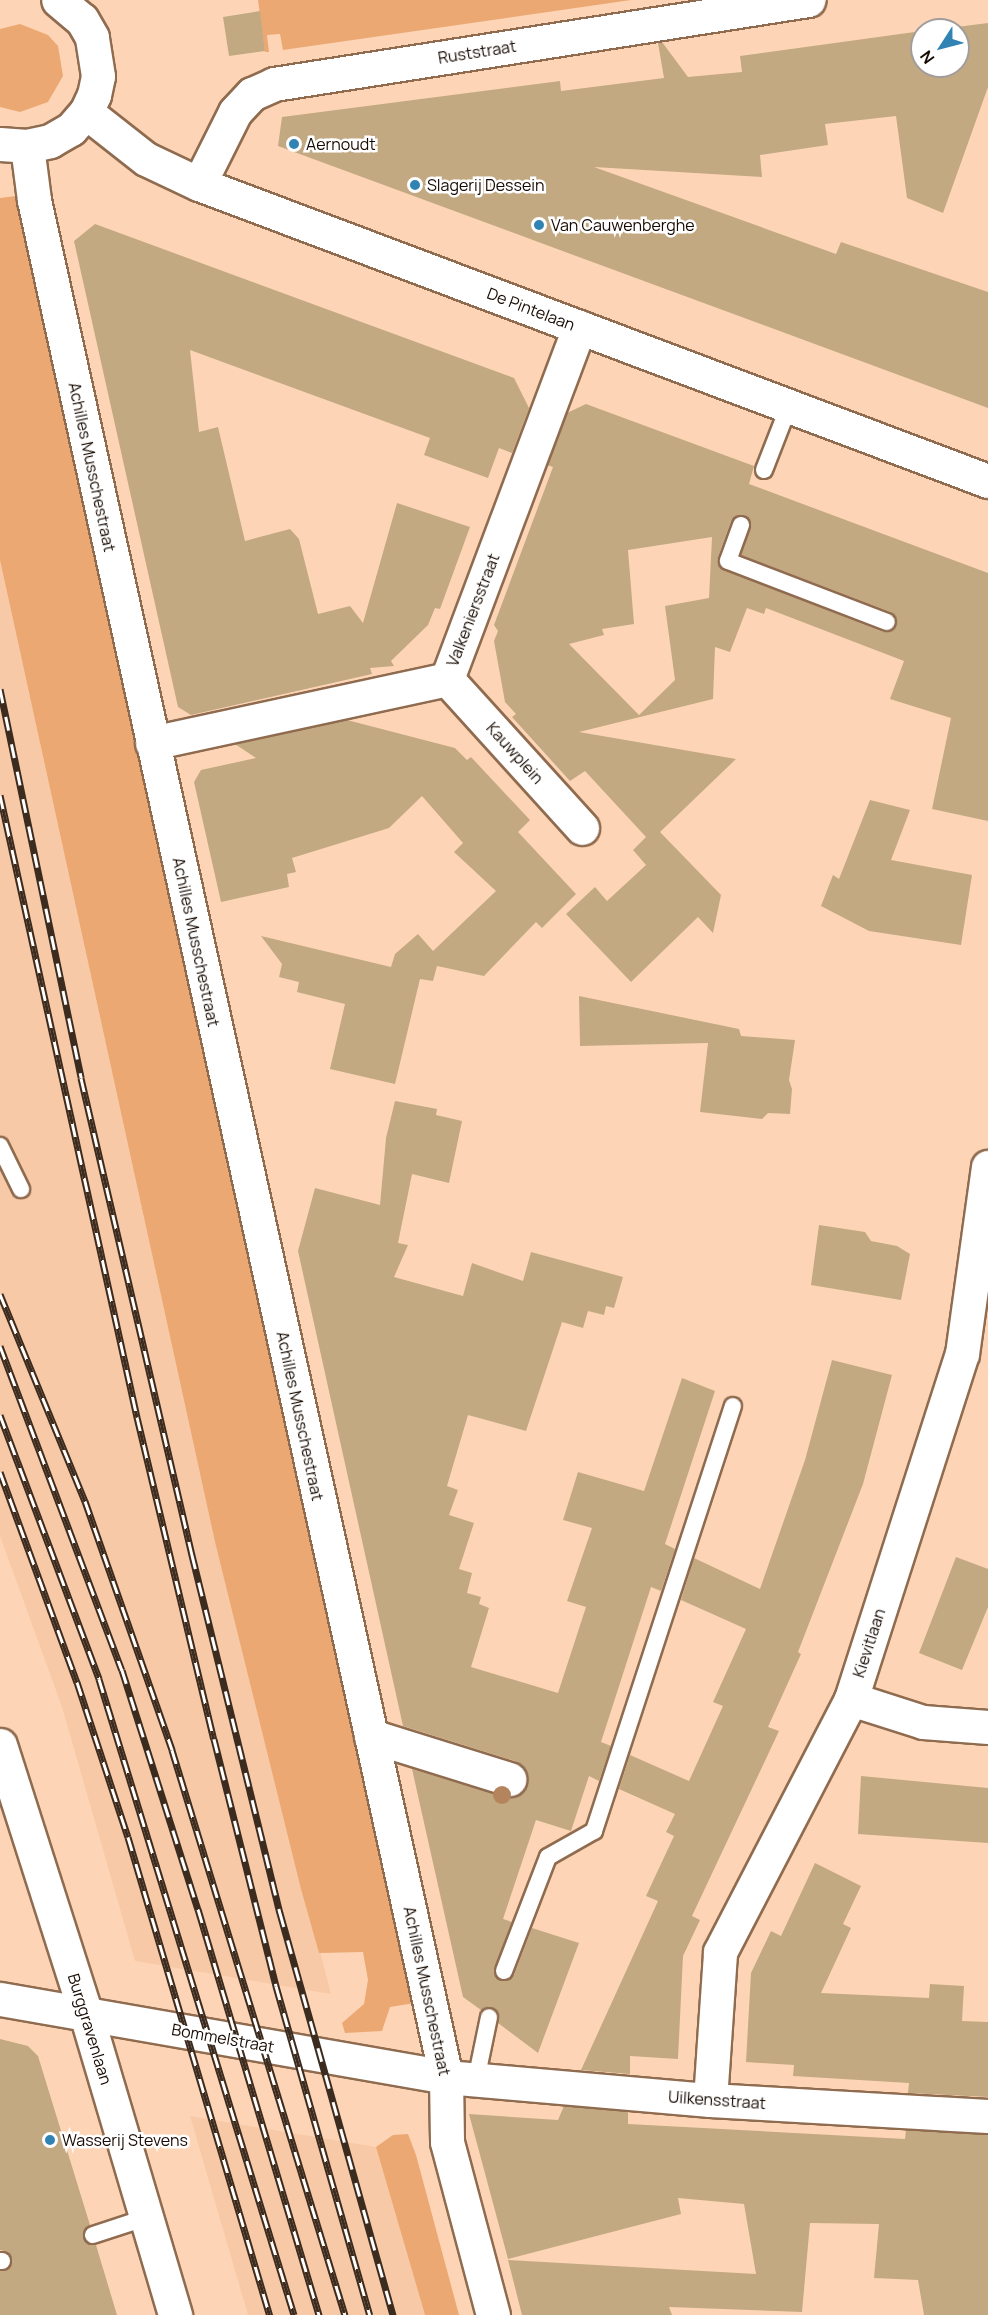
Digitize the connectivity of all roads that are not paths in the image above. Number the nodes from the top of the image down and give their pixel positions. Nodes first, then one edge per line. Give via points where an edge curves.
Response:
1 (58, 0) edge
2 (808, 0) edge
3 (86, 112) junction
4 (14, 145) edge
5 (199, 184) junction
6 (579, 327) junction
7 (789, 406) junction
8 (764, 470) dead end
9 (988, 481) edge
10 (741, 525) dead end
11 (887, 622) dead end
12 (447, 679) junction
13 (152, 743) junction
14 (582, 828) dead end
15 (0, 1146) edge
16 (988, 1167) edge
17 (21, 1190) dead end
18 (975, 1357) edge
19 (733, 1406) dead end
20 (851, 1699) junction
21 (988, 1727) edge
22 (371, 1736) junction
23 (0, 1745) edge
24 (509, 1779) dead end
25 (504, 1971) dead end
26 (0, 1999) edge
27 (86, 2014) junction
28 (489, 2017) dead end
29 (461, 2079) junction
30 (710, 2100) junction
31 (988, 2116) edge
32 (145, 2218) junction
33 (93, 2235) dead end
34 (175, 2315) edge
35 (493, 2315) edge

1 - 3 street via 82,20 98,56 98,76
2 - 5 street, Ruststraat via 274,84 252,94 235,112
3 - 4 street via 70,129 50,141
3 - 5 street, De Pintelaan via 146,159
4 - 13 street, Achilles Musschestraat via 36,212
5 - 6 street, De Pintelaan
6 - 7 street, De Pintelaan
6 - 12 street, Valkeniersstraat
7 - 8 lane
7 - 9 street, De Pintelaan
10 - 11 lane via 728,561
12 - 13 street, Valkeniersstraat
12 - 14 street, Kauwplein
13 - 22 street, Achilles Musschestraat
15 - 17 lane
16 - 18 street, Kievitlaan
18 - 20 street, Kievitlaan
19 - 25 lane via 594,1831 548,1857
20 - 21 street via 923,1722
20 - 30 street, Kievitlaan via 720,1952
22 - 24 street
22 - 29 street, Achilles Musschestraat
23 - 27 street, Burggravenlaan
26 - 27 street, Bommelstraat
27 - 29 street, Bommelstraat
27 - 32 street, Burggravenlaan
28 - 29 lane
29 - 30 street, Uilkensstraat
29 - 35 street, Achilles Musschestraat via 447,2142
30 - 31 street, Uilkensstraat
32 - 33 lane
32 - 34 street, Burggravenlaan

